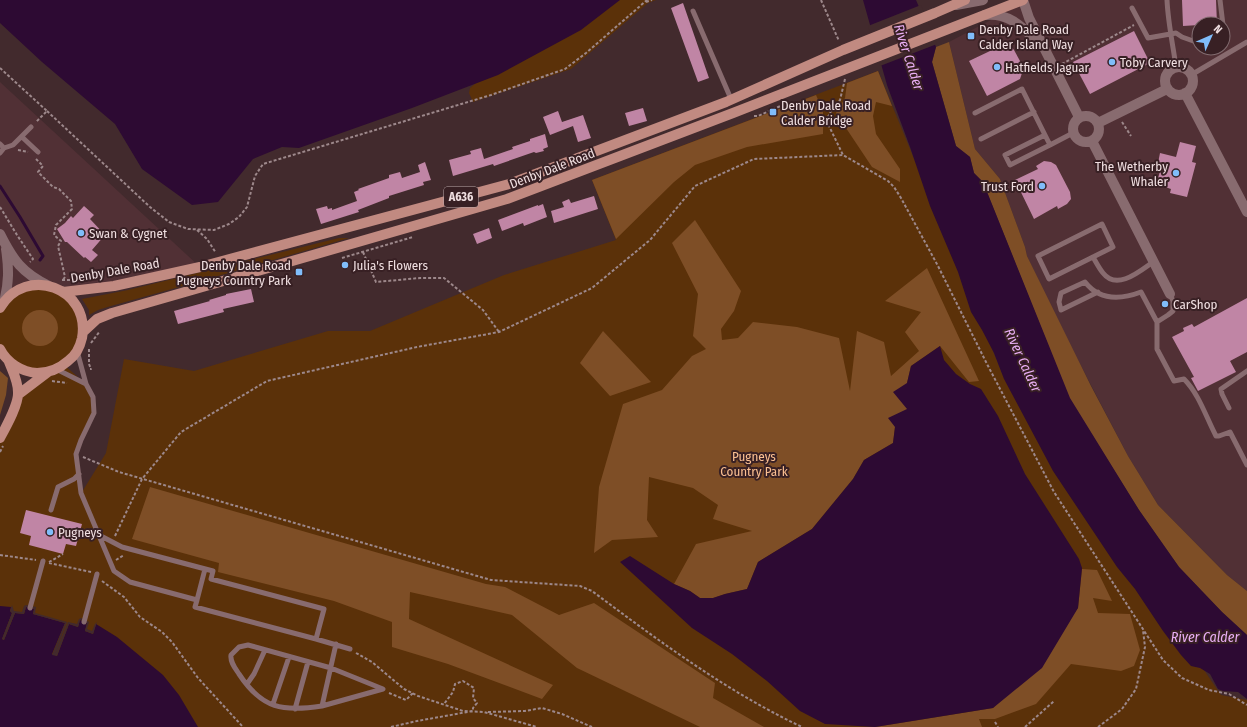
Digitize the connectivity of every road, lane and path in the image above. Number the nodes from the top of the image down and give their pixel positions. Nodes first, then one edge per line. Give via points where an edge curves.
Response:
1 (647, 0) edge
2 (652, 0) edge
3 (821, 0) edge
4 (983, 0) edge
5 (1023, 0) edge
6 (1167, 0) edge
7 (1220, 0) edge
8 (960, 2) edge
9 (643, 4) junction
10 (1132, 8) dead end
11 (693, 11) dead end
12 (984, 15) junction
13 (1222, 16) edge
14 (1139, 22) junction
15 (1171, 33) junction
16 (1191, 41) edge
17 (1247, 42) edge
18 (1044, 47) junction
19 (843, 50) junction
20 (1176, 67) junction
21 (0, 68) edge
22 (1054, 68) junction
23 (843, 70) junction
24 (1191, 75) junction
25 (1167, 89) junction
26 (1185, 93) junction
27 (731, 99) junction
28 (47, 111) junction
29 (1034, 112) junction
30 (975, 113) dead end
31 (1117, 114) junction
32 (1079, 117) junction
33 (1098, 123) junction
34 (31, 127) joint
35 (1073, 133) junction
36 (1046, 135) junction
37 (1131, 136) dead end
38 (22, 137) junction
39 (981, 139) dead end
40 (1092, 141) junction
41 (13, 145) junction
42 (1050, 145) junction
43 (2, 146) edge
44 (0, 152) edge
45 (38, 152) dead end
46 (843, 155) junction
47 (1244, 199) edge
48 (0, 207) edge
49 (1247, 212) edge
50 (196, 229) junction
51 (0, 234) edge
52 (361, 241) junction
53 (6, 245) junction
54 (1093, 257) junction
55 (30, 262) dead end
56 (219, 262) junction
57 (1154, 262) junction
58 (63, 280) dead end
59 (49, 286) junction
60 (62, 292) junction
61 (1098, 292) junction
62 (1170, 294) joint
63 (1191, 302) dead end
64 (2, 305) edge
65 (1173, 306) junction
66 (1157, 322) junction
67 (83, 332) junction
68 (499, 332) junction
69 (77, 350) junction
70 (3, 354) edge
71 (52, 371) junction
72 (1247, 371) edge
73 (86, 384) junction
74 (19, 394) junction
75 (1229, 408) dead end
76 (0, 438) edge
77 (76, 454) junction
78 (1247, 465) edge
79 (79, 474) junction
80 (142, 478) junction
81 (51, 510) dead end
82 (99, 535) junction
83 (112, 542) junction
84 (63, 554) dead end
85 (0, 555) edge
86 (45, 562) junction
87 (205, 570) junction
88 (97, 574) junction
89 (197, 600) junction
90 (30, 608) dead end
91 (84, 622) dead end
92 (1143, 629) junction
93 (316, 639) junction
94 (336, 644) junction
95 (350, 649) joint
96 (265, 650) junction
97 (288, 657) junction
98 (308, 662) junction
99 (330, 668) junction
100 (247, 684) junction
101 (383, 689) junction
102 (413, 693) junction
103 (1054, 701) dead end
104 (273, 704) junction
105 (444, 704) junction
106 (322, 706) junction
107 (1247, 706) edge
108 (295, 708) junction
109 (473, 711) junction
110 (484, 712) junction
111 (995, 722) dead end
112 (243, 727) edge
113 (391, 727) edge
114 (537, 727) edge
115 (592, 727) edge
116 (802, 727) edge
117 (998, 727) edge
118 (1025, 727) edge
119 (1098, 727) edge

1 - 9 path
2 - 9 path
3 - 19 path
4 - 8 street
5 - 12 main road, Denby Dale Road / A636
5 - 18 street
6 - 15 lane
7 - 13 lane
8 - 19 main road, Denby Dale Road / A636
9 - 50 path via 565,69 491,95 263,164 255,176 247,207 239,217 214,230
10 - 14 lane
11 - 27 lane
12 - 18 street via 1011,19
12 - 23 main road, Denby Dale Road / A636
14 - 15 lane via 1148,38
14 - 22 path
15 - 16 lane
15 - 20 lane
17 - 24 lane
18 - 22 street
19 - 27 main road, Denby Dale Road / A636
20 - 24 street via 1184,68
20 - 25 street via 1166,76
21 - 28 path
22 - 32 street
23 - 46 path via 845,78 840,100 828,117 829,126
23 - 52 main road, Denby Dale Road / A636 via 507,199
24 - 26 street via 1192,86
25 - 26 street via 1177,95
25 - 31 street
26 - 47 street
27 - 56 main road, Denby Dale Road / A636 via 509,184
28 - 34 path
28 - 50 path via 155,211 169,222 188,229
29 - 30 lane via 1022,89
29 - 36 lane
29 - 39 lane
31 - 33 street
31 - 37 path
32 - 33 street via 1092,117
32 - 35 street via 1074,124
33 - 40 street via 1098,136
34 - 38 lane
35 - 40 street via 1078,140
35 - 42 lane
36 - 42 lane
36 - 42 lane via 1005,155 1010,165
38 - 41 lane
38 - 45 lane
40 - 57 street
41 - 43 lane
41 - 58 path via 33,156 43,166 38,172 71,201 72,209 56,225 54,234 61,241 58,246 65,278
43 - 44 lane
46 - 68 path via 754,159 695,186 650,240 592,288
46 - 92 path via 888,181 897,193 938,266 1054,492
47 - 49 street
48 - 55 path via 33,259
50 - 56 path via 207,239
51 - 53 street
52 - 67 main road, Denby Dale Road / A636 via 112,313 97,319
52 - 68 path via 376,282 444,278 482,310
53 - 59 street via 26,273
53 - 64 street via 8,285
54 - 54 lane via 1113,247 1102,224 1038,256 1049,278
54 - 57 lane via 1104,275 1113,281 1122,281
56 - 60 main road, Denby Dale Road / A636 via 114,286
57 - 62 street
59 - 60 main road
59 - 64 main road via 27,286 11,294
60 - 67 main road via 79,310
61 - 61 lane via 1085,282 1061,293 1058,302 1061,310
61 - 66 lane via 1118,298 1141,292
62 - 65 lane
63 - 65 lane via 1177,308
65 - 66 lane via 1173,311
66 - 78 lane via 1158,349 1174,381 1184,379 1189,384 1216,436 1230,432
67 - 69 main road
68 - 80 path via 417,347 267,381 181,432
69 - 71 main road via 71,359
69 - 73 lane
70 - 71 main road via 23,370 40,373
70 - 74 main road via 14,373
71 - 73 lane
71 - 74 main road
72 - 75 lane via 1221,389
73 - 77 lane via 93,398 94,413
74 - 76 main road via 14,411
77 - 79 lane
77 - 80 path via 119,472
79 - 81 lane via 74,480 58,487
79 - 82 lane via 81,493
80 - 83 path
80 - 116 path via 491,580 580,586 592,591 660,642 741,695
82 - 83 lane
82 - 89 lane via 114,571 130,582
83 - 87 lane
84 - 86 path
85 - 86 path
86 - 88 path
86 - 90 lane
87 - 89 lane
87 - 93 lane via 213,572 211,579 324,609
88 - 91 lane
88 - 112 path via 124,597 140,617 172,642 193,672
89 - 93 lane via 195,607
92 - 107 path via 1163,660 1182,678 1210,690 1229,694
92 - 119 path via 1145,648 1136,689 1122,709
93 - 94 lane
94 - 95 lane
94 - 99 lane
95 - 102 path
96 - 97 lane
96 - 100 lane
96 - 100 lane via 248,645 240,647 231,655 230,660
97 - 98 lane
97 - 104 lane
98 - 99 lane
98 - 108 lane
99 - 101 lane
99 - 106 lane
100 - 104 lane via 262,699
101 - 102 path via 406,700
101 - 106 lane
102 - 105 path
103 - 118 path
104 - 108 lane
105 - 109 path via 463,711
105 - 109 path via 454,685 463,681 474,688 473,698 477,703
106 - 108 lane
109 - 110 path
109 - 113 path
110 - 114 path
110 - 115 path via 542,708
111 - 117 path

